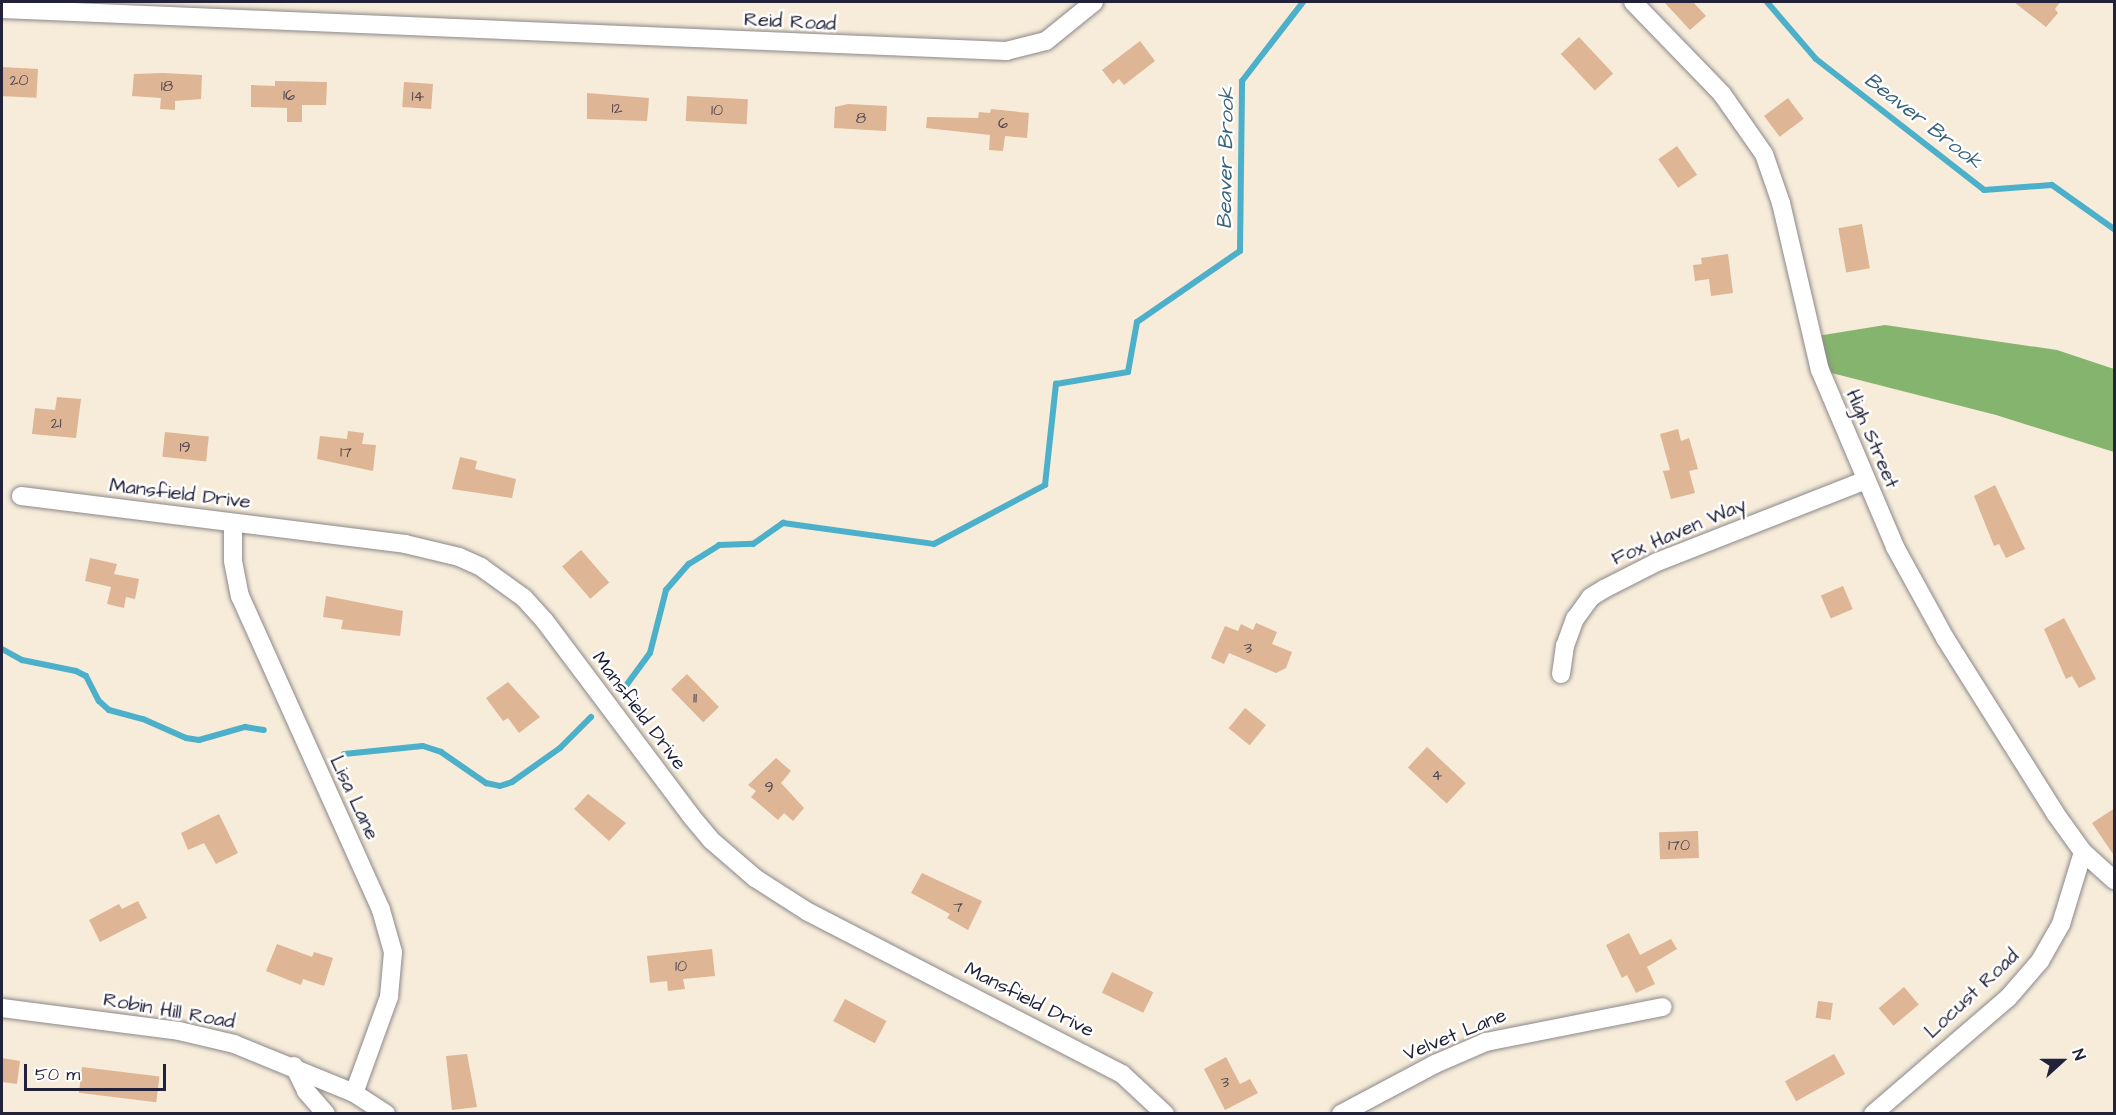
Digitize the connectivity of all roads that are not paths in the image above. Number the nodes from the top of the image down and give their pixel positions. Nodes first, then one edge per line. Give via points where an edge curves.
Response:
1 (1094, 2) edge
2 (1633, 2) edge
3 (2, 9) edge
4 (1864, 481) junction
5 (21, 496) dead end
6 (234, 524) junction
7 (1561, 674) dead end
8 (2083, 852) junction
9 (2115, 880) edge
10 (1663, 1007) dead end
11 (2, 1008) edge
12 (294, 1066) junction
13 (354, 1093) junction
14 (326, 1113) edge
15 (386, 1113) edge
16 (1165, 1113) edge
17 (1341, 1113) edge
18 (1873, 1113) edge

1 - 3 street, Reid Road via 1046,41 1006,51
2 - 4 street, High Street via 1722,94 1764,154 1781,203 1820,370
4 - 7 street, Fox Haven Way via 1658,562 1591,597 1575,619 1565,646
4 - 8 street, High Street via 1946,638
5 - 6 street, Mansfield Drive
6 - 13 street, Lisa Lane via 233,561 240,596 381,910 393,952 389,997
6 - 16 street, Mansfield Drive via 434,550 459,557 503,581 544,620 704,832 755,878 808,912 1113,1069 1140,1086
8 - 9 street, High Street
8 - 18 street, Locust Road via 2061,924 2040,961 2008,998
10 - 17 street, Velvet Lane via 1486,1042
11 - 12 street, Robin Hill Road via 179,1031 234,1044
12 - 13 street, Robin Hill Road
12 - 14 street via 306,1091
13 - 15 street, Robin Hill Road

